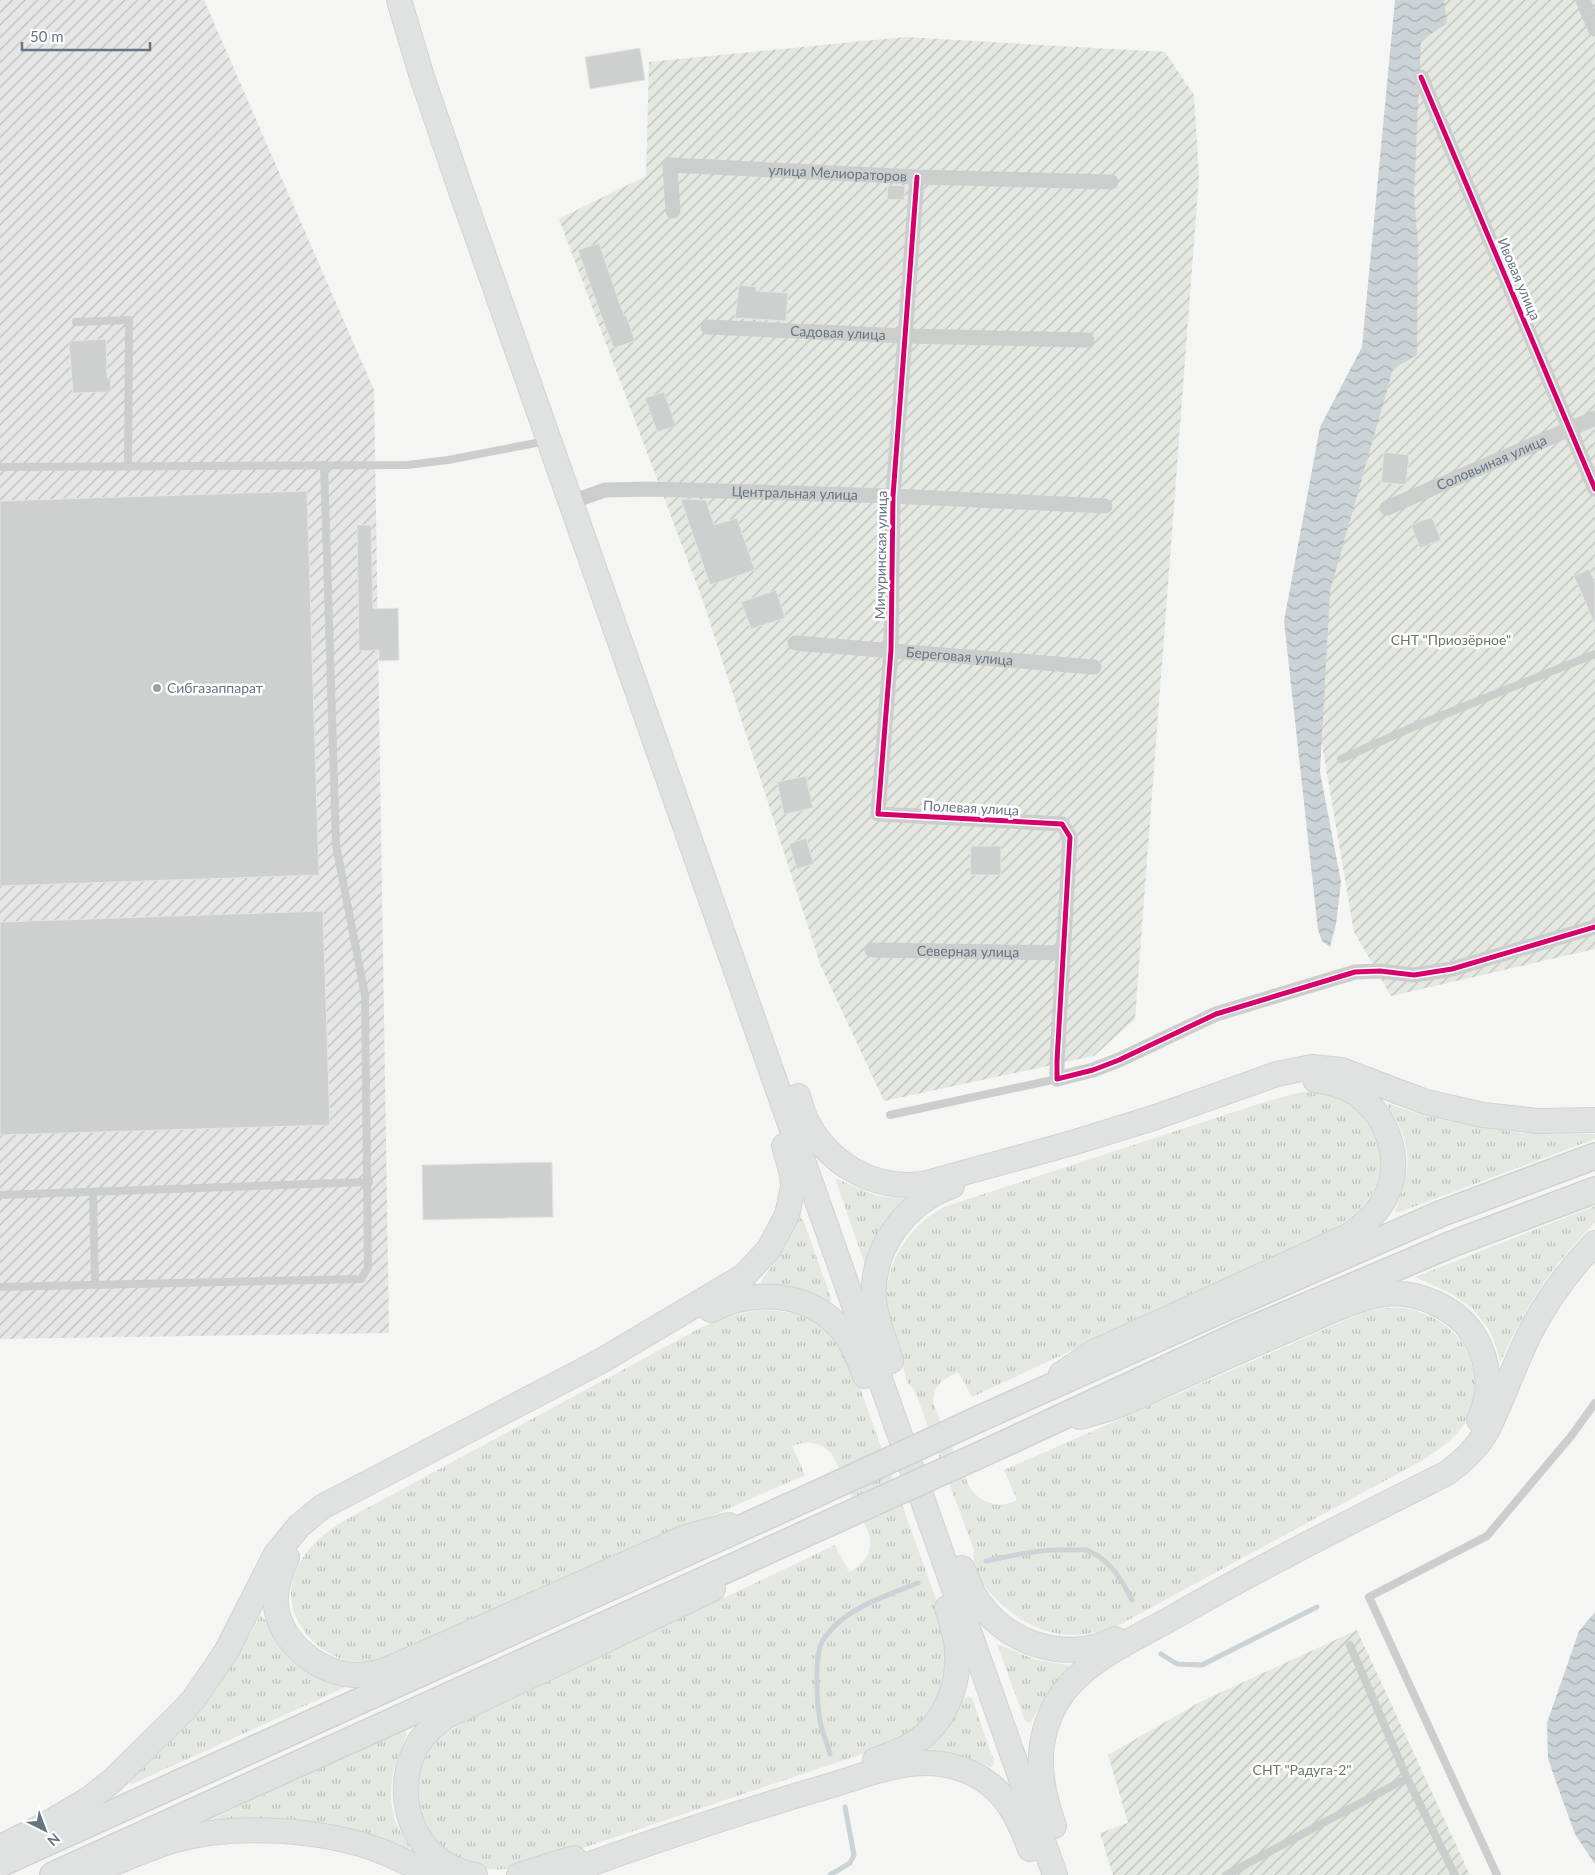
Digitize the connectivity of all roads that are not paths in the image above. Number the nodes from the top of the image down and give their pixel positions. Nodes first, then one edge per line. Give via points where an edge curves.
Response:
1 (399, 0) edge
2 (1583, 0) edge
3 (1595, 29) edge
4 (1421, 77) dead end
5 (917, 177) junction
6 (1111, 182) dead end
7 (673, 211) dead end
8 (76, 322) dead end
9 (708, 327) dead end
10 (906, 336) junction
11 (1087, 340) dead end
12 (1595, 418) edge
13 (1569, 428) junction
14 (550, 440) junction
15 (324, 465) junction
16 (128, 466) junction
17 (0, 467) edge
18 (1595, 489) edge
19 (893, 496) junction
20 (571, 502) junction
21 (1105, 506) dead end
22 (1387, 508) dead end
23 (795, 643) dead end
24 (891, 650) junction
25 (1595, 654) edge
26 (625, 655) junction
27 (1094, 667) dead end
28 (1341, 759) dead end
29 (878, 814) joint
30 (1595, 927) edge
31 (872, 950) dead end
32 (1064, 953) junction
33 (1057, 1079) junction
34 (890, 1115) dead end
35 (1153, 1118) junction
36 (1595, 1120) edge
37 (1072, 1143) junction
38 (1595, 1156) edge
39 (369, 1182) junction
40 (1595, 1190) edge
41 (94, 1192) junction
42 (0, 1195) edge
43 (1595, 1243) edge
44 (95, 1284) junction
45 (0, 1286) edge
46 (600, 1361) junction
47 (1023, 1399) junction
48 (1595, 1403) edge
49 (477, 1427) junction
50 (1035, 1430) junction
51 (900, 1432) junction
52 (772, 1514) junction
53 (929, 1514) junction
54 (1315, 1539) junction
55 (785, 1543) junction
56 (1224, 1588) junction
57 (1350, 1645) dead end
58 (1407, 1778) junction
59 (784, 1799) junction
60 (666, 1836) junction
61 (0, 1846) edge
62 (0, 1864) edge
63 (53, 1875) edge
64 (87, 1875) edge
65 (433, 1875) edge
66 (475, 1875) edge
67 (519, 1875) edge
68 (559, 1875) edge
69 (1039, 1875) edge
70 (1056, 1875) edge
71 (1071, 1875) edge
72 (1226, 1875) edge
73 (1455, 1875) edge
74 (1497, 1875) edge

1 - 14 main road via 440,129
2 - 3 street
4 - 13 street, Ивовая улица
5 - 6 street, улица Мелиораторов
5 - 7 street, улица Мелиораторов via 670,166
5 - 10 street, Мичуринская улица
8 - 16 lane via 129,320
9 - 10 street, Садовая улица
10 - 11 street, Садовая улица
10 - 19 street, Мичуринская улица
12 - 13 street, Соловьиная улица
13 - 18 street, Ивовая улица
13 - 22 street, Соловьиная улица
14 - 15 lane via 448,460
14 - 20 main road
15 - 16 lane
15 - 39 lane via 336,845 365,995
16 - 17 lane
19 - 20 street, Центральная улица via 650,488 605,490
19 - 21 street, Центральная улица
19 - 24 street, Мичуринская улица
20 - 26 main road
23 - 24 street, Береговая улица
24 - 27 street, Береговая улица
24 - 29 street, Мичуринская улица
25 - 28 lane
26 - 37 main road via 672,741 806,1120 830,1154 862,1176 889,1184 912,1186
26 - 46 main road via 647,758 788,1158 793,1188 787,1215 778,1234 744,1276
26 - 51 main road
29 - 32 street, Полевая улица via 1062,824 1070,837
30 - 33 street via 1452,969 1414,975 1354,972 1216,1014 1119,1060
31 - 32 street, Северная улица
32 - 33 street
33 - 34 lane
35 - 36 main road via 1277,1074 1325,1067 1348,1072 1446,1108 1516,1120
35 - 37 main road
35 - 47 main road via 1290,1082 1327,1082 1354,1093 1378,1115 1393,1155 1390,1184 1375,1213 1348,1236 1094,1352
37 - 51 main road via 945,1189 914,1208 887,1241 876,1268 874,1297 896,1374
38 - 47 highway via 1440,1214
39 - 41 lane
39 - 44 lane via 368,1267 361,1279
40 - 50 highway via 1452,1244 1240,1334
41 - 42 lane
41 - 44 lane
43 - 54 main road via 1565,1276 1542,1311 1492,1423 1469,1456 1447,1473
44 - 45 lane
46 - 49 main road
46 - 51 main road via 648,1342 734,1300 760,1296 785,1298 815,1309 839,1328 855,1352 868,1385
47 - 52 highway, bridge
48 - 74 lane via 1487,1536 1369,1597
49 - 52 main road via 437,1455 332,1514 306,1534 289,1554 279,1579 276,1606 290,1638 309,1658 330,1670 344,1673 370,1674 386,1670 686,1537
49 - 61 main road via 322,1507 299,1526 271,1562 226,1652 181,1713 113,1780 89,1798 45,1825
50 - 54 main road via 1115,1407 1369,1297 1401,1293 1431,1302 1460,1320 1479,1344 1488,1379 1488,1394 1480,1420 1466,1441 1438,1464 1367,1504
50 - 55 highway, bridge
51 - 53 main road
52 - 62 highway
53 - 56 main road via 956,1552 973,1593 991,1616 1024,1640 1051,1649 1080,1650 1099,1646 1166,1612
53 - 59 main road via 932,1562 957,1647 956,1676 942,1715 927,1733 902,1749
53 - 70 main road
54 - 56 main road
55 - 63 highway
55 - 66 main road via 712,1589 447,1716 426,1734 407,1772 405,1789 409,1818 430,1852 449,1866
56 - 71 main road via 1100,1659 1077,1676 1058,1700 1043,1735 1041,1771 1050,1813
57 - 58 lane
58 - 72 lane
58 - 73 lane
59 - 60 main road
59 - 69 main road via 909,1764 932,1763 958,1768 986,1782 1007,1800 1022,1825
60 - 67 main road via 616,1845
60 - 68 main road
64 - 65 main road via 176,1840 260,1830 321,1836 363,1845

